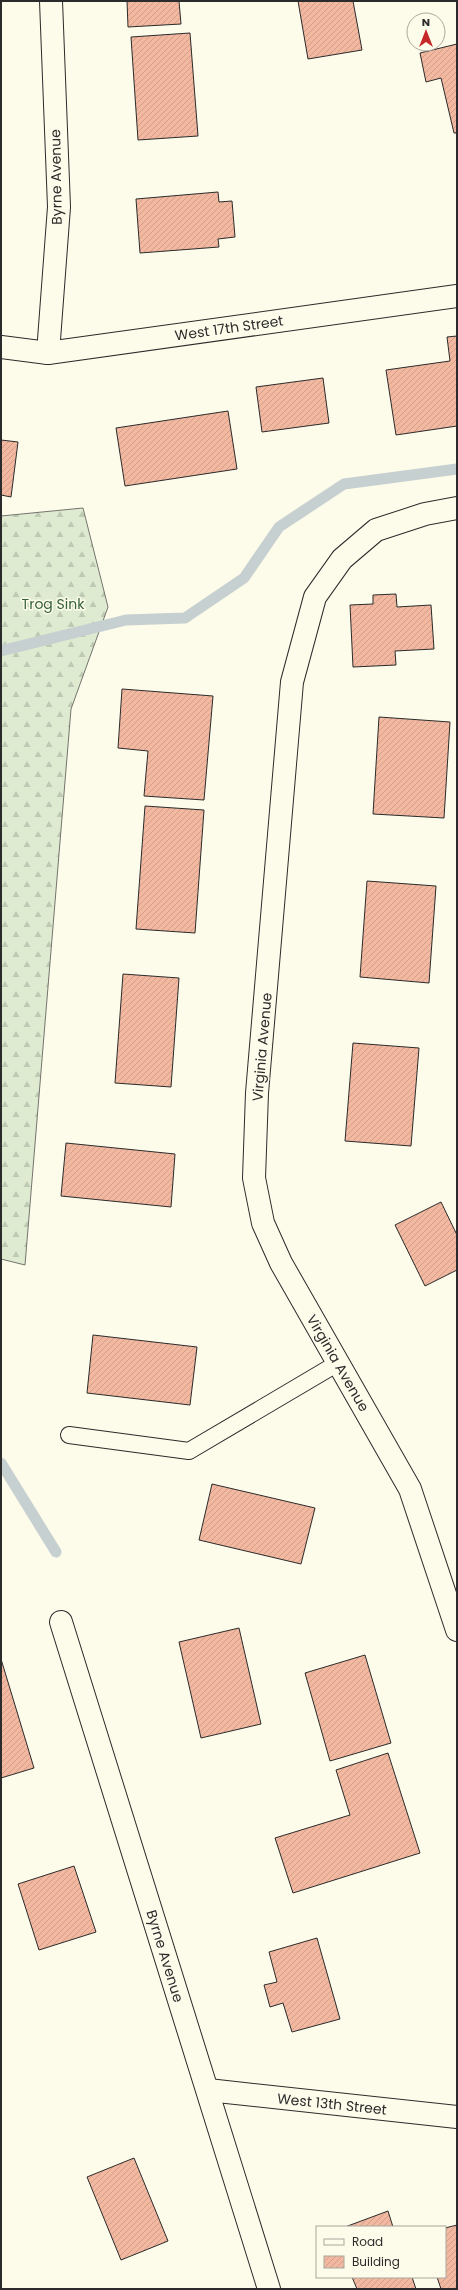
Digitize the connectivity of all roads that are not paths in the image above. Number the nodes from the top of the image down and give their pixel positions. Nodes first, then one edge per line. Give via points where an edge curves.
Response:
1 (51, 1) edge
2 (457, 296) edge
3 (1, 347) edge
4 (48, 353) junction
5 (457, 508) edge
6 (338, 1363) junction
7 (69, 1435) dead end
8 (61, 1622) dead end
9 (457, 1630) edge
10 (208, 2090) junction
11 (457, 2117) edge
12 (269, 2289) edge

1 - 4 street, Byrne Avenue via 59,207
2 - 4 street, West 17th Street
3 - 4 street, West 17th Street
5 - 6 street, Virginia Avenue via 425,514 376,530 342,559 315,597 292,682 257,1093 254,1178 263,1223 280,1263
6 - 7 lane via 189,1451
6 - 9 street, Virginia Avenue via 410,1488
8 - 10 street, Byrne Avenue
10 - 11 street, West 13th Street
10 - 12 street, Byrne Avenue

